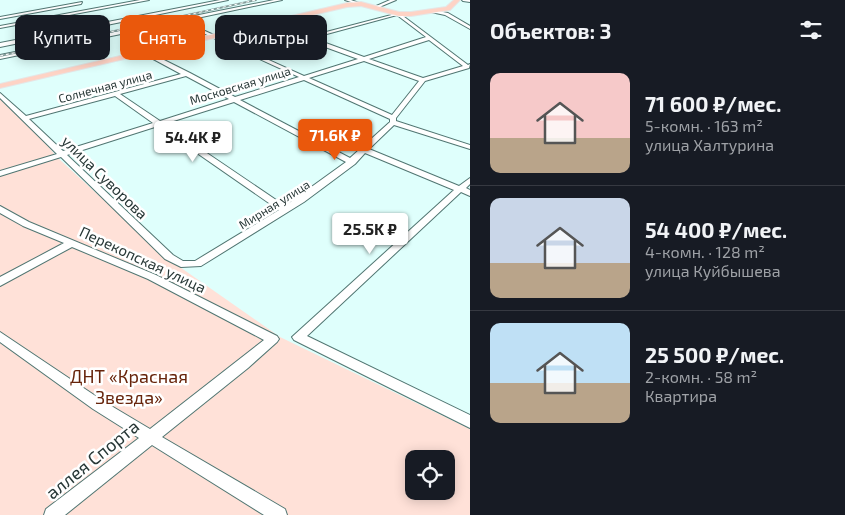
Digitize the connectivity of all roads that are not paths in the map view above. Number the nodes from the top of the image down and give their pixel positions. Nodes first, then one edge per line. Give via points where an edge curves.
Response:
1 (66, 0) edge
2 (147, 0) edge
3 (226, 0) edge
4 (280, 0) edge
5 (347, 0) edge
6 (394, 0) edge
7 (457, 0) edge
8 (464, 0) edge
9 (218, 1) edge
10 (470, 1) edge
11 (81, 3) dead end
12 (357, 3) junction
13 (66, 6) junction
14 (376, 7) junction
15 (446, 11) junction
16 (77, 12) junction
17 (397, 14) junction
18 (84, 15) edge
19 (306, 15) edge
20 (205, 17) edge
21 (0, 18) edge
22 (110, 23) edge
23 (0, 27) edge
24 (470, 28) edge
25 (205, 32) edge
26 (327, 33) edge
27 (120, 34) edge
28 (215, 36) joint
29 (205, 38) edge
30 (429, 38) junction
31 (15, 42) edge
32 (0, 45) edge
33 (327, 45) edge
34 (0, 58) edge
35 (120, 59) edge
36 (364, 59) junction
37 (160, 60) edge
38 (267, 60) edge
39 (469, 67) edge
40 (188, 74) junction
41 (304, 77) junction
42 (423, 80) junction
43 (0, 86) edge
44 (0, 95) edge
45 (116, 95) junction
46 (234, 98) junction
47 (27, 118) junction
48 (393, 120) junction
49 (157, 123) junction
50 (470, 147) edge
51 (366, 151) junction
52 (59, 154) junction
53 (352, 162) junction
54 (0, 174) edge
55 (470, 180) edge
56 (461, 190) junction
57 (470, 193) edge
58 (0, 209) edge
59 (284, 210) junction
60 (72, 243) junction
61 (197, 264) joint
62 (0, 282) edge
63 (0, 336) edge
64 (273, 338) joint
65 (470, 422) edge
66 (149, 437) junction
67 (52, 515) edge
68 (279, 515) edge

1 - 13 street
2 - 16 street
3 - 9 street
4 - 20 street
5 - 12 street
6 - 14 street
7 - 15 main road
8 - 10 street
9 - 22 street
11 - 13 street
12 - 14 main road
12 - 19 main road
13 - 16 street
13 - 21 street
14 - 17 main road
15 - 17 main road
15 - 24 street
16 - 18 street
16 - 23 street
17 - 26 street
17 - 30 street
25 - 28 street
27 - 34 street
28 - 29 main road
30 - 36 street, Московская улица
30 - 39 street
31 - 32 street
33 - 36 street
35 - 43 main road
36 - 41 street, Московская улица
36 - 42 street
37 - 40 street
38 - 41 street
39 - 42 street
40 - 45 street, Солнечная улица
40 - 46 street
41 - 46 street, Московская улица
41 - 48 street
42 - 48 street, Мирная улица
44 - 47 street, улица Суворова
45 - 47 street, Солнечная улица
45 - 49 street
46 - 49 street, Московская улица
46 - 53 street
47 - 52 street, улица Суворова
48 - 50 street
48 - 51 street, Мирная улица
49 - 52 street, Московская улица
49 - 59 street
51 - 53 street, Мирная улица
51 - 56 street
52 - 54 street, Московская улица
52 - 61 street, улица Суворова via 169,257 181,264
53 - 59 street, Мирная улица via 319,189
55 - 56 street
56 - 57 street
56 - 65 street via 298,337
58 - 60 street, Перекопская улица
59 - 61 street, Мирная улица
60 - 62 street
60 - 64 street, Перекопская улица via 152,277
63 - 66 street
64 - 66 street, аллея Спорта
66 - 67 street, аллея Спорта
66 - 68 street

